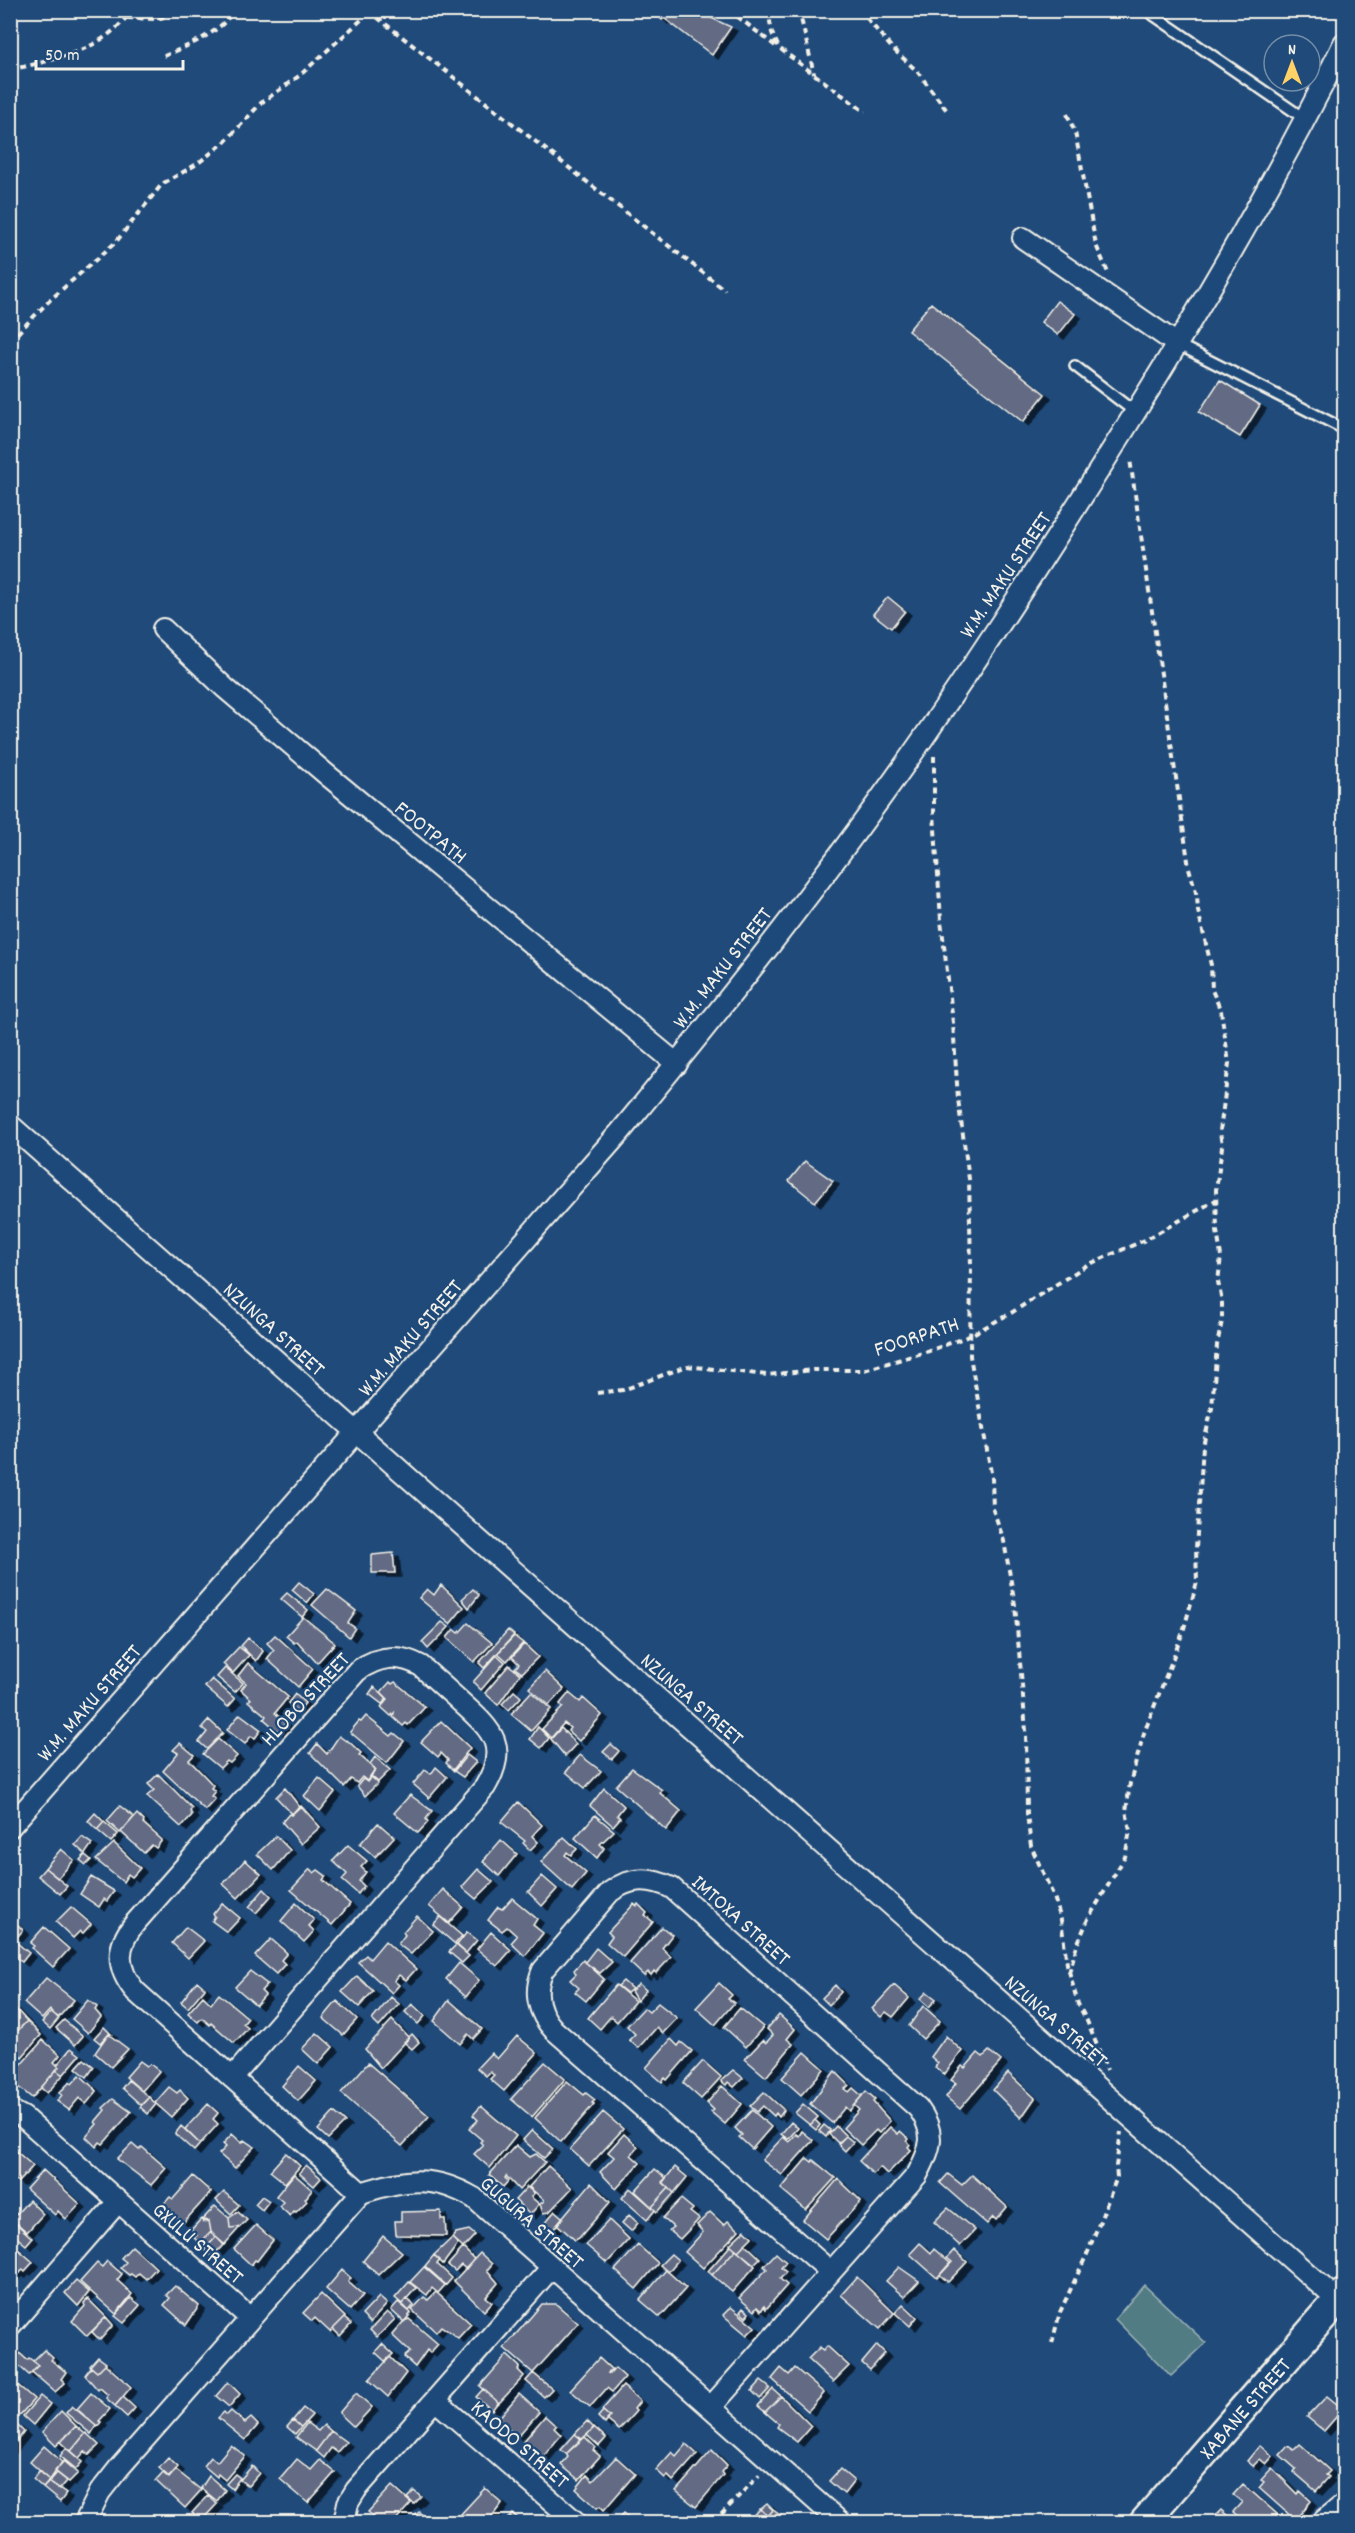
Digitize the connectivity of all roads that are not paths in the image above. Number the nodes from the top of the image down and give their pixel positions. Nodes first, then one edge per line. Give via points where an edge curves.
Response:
1 (1146, 10) edge
2 (1344, 43) edge
3 (1305, 119) junction
4 (1023, 238) dead end
5 (1177, 344) junction
6 (1075, 366) dead end
7 (1131, 421) junction
8 (1344, 429) edge
9 (163, 629) dead end
10 (676, 1064) junction
11 (10, 1125) edge
12 (356, 1432) junction
13 (10, 1827) edge
14 (232, 2079) junction
15 (10, 2110) edge
16 (361, 2193) junction
17 (117, 2203) junction
18 (551, 2268) junction
19 (831, 2272) junction
20 (1343, 2300) edge
21 (250, 2318) junction
22 (10, 2326) edge
23 (435, 2400) junction
24 (711, 2407) junction
25 (1344, 2504) edge
26 (85, 2523) edge
27 (344, 2523) edge
28 (576, 2523) edge
29 (840, 2523) edge
30 (1144, 2523) edge
31 (1322, 2523) edge

1 - 3 lane
2 - 3 street, W.M. MAKU STREET
3 - 5 street, W.M. MAKU STREET
4 - 5 street
5 - 7 street, W.M. MAKU STREET
5 - 8 lane
6 - 7 lane
7 - 10 street, W.M. MAKU STREET via 934,722 851,838
9 - 10 street, FOOTPATH via 317,767
10 - 12 street, W.M. MAKU STREET
11 - 12 street, NZUNGA STREET
12 - 13 street, W.M. MAKU STREET
12 - 20 street, NZUNGA STREET
14 - 14 street, HLOBO STREET via 126,1980 121,1969 121,1945 135,1923 357,1671 382,1658 408,1659 421,1666 490,1729 498,1751 492,1775
14 - 16 street, HLOBO STREET
15 - 17 street, GXULU STREET via 23,2117
16 - 18 street, GUGURA STREET via 413,2180 456,2188 494,2215
16 - 21 street
17 - 21 street, GXULU STREET
17 - 22 street, GXULU STREET
18 - 23 street, KAODO STREET
18 - 24 street, GUGURA STREET
19 - 19 street, IMTOXA STREET via 554,2030 543,2016 537,1996 537,1981 543,1970 620,1885 647,1880 672,1888 927,2120 931,2145 917,2175
19 - 24 street, IMTOXA STREET
20 - 30 street, XABANE STREET
21 - 26 street via 100,2492
23 - 27 street, KAODO STREET via 356,2490 348,2502
23 - 28 street, KAODO STREET
24 - 29 street, GUGURA STREET
25 - 31 street

